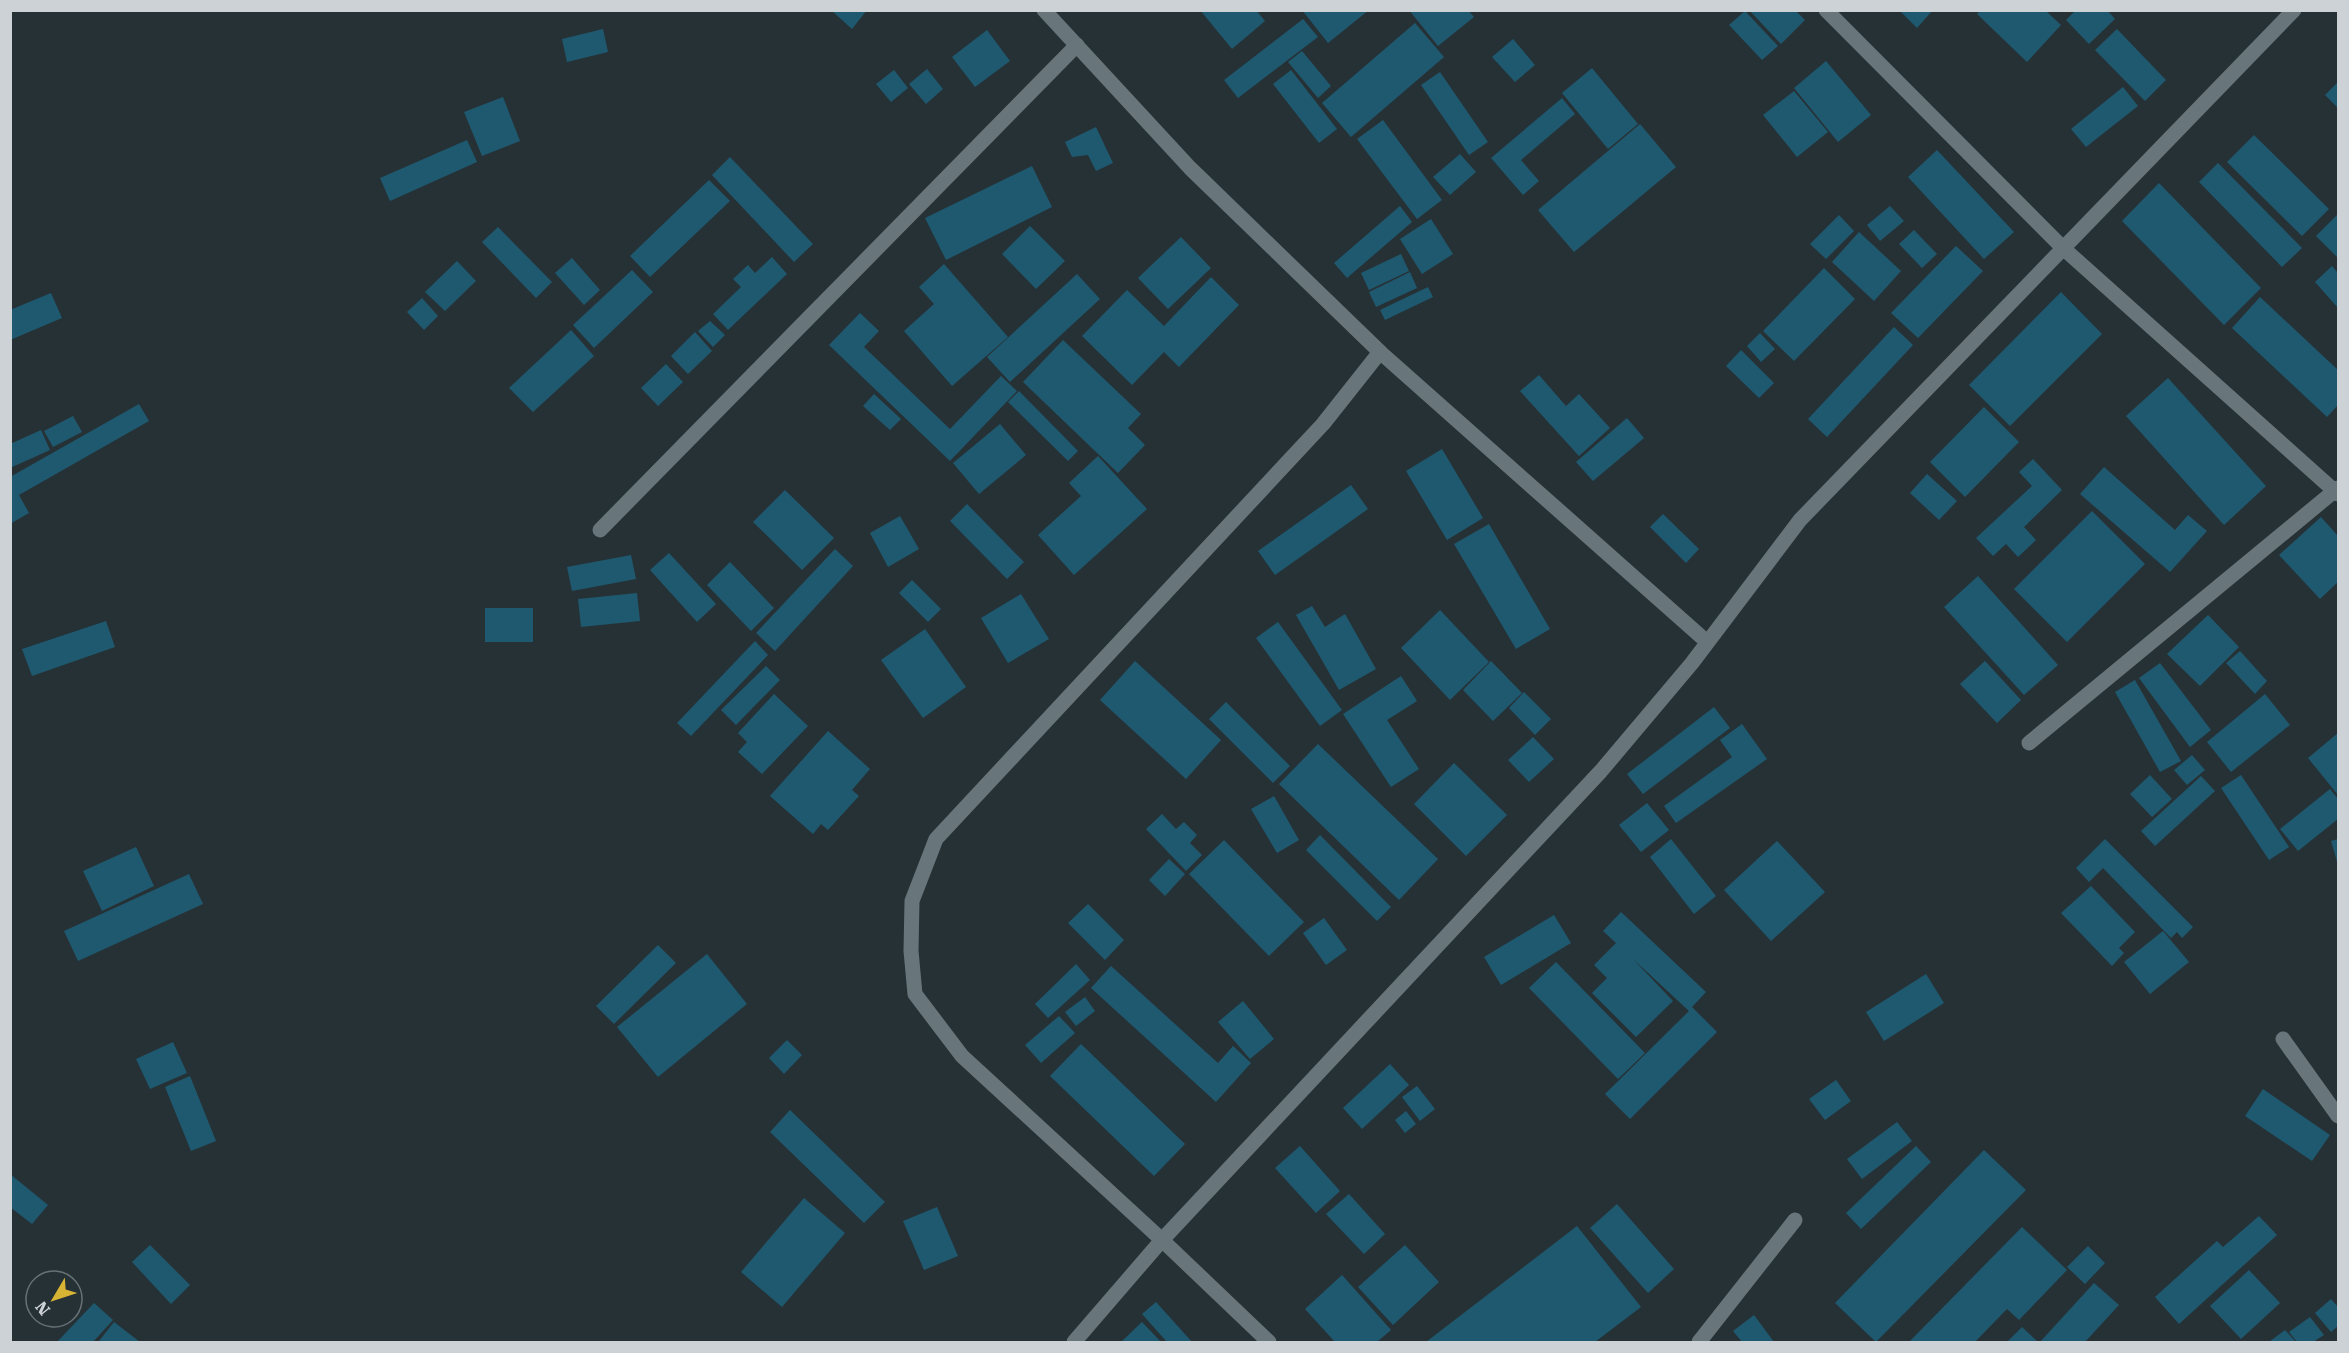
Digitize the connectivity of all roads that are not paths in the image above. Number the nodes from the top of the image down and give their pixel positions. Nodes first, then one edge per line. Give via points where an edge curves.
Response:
1 (1044, 10) edge
2 (1826, 10) edge
3 (2294, 10) edge
4 (1077, 45) junction
5 (2063, 248) junction
6 (1380, 352) junction
7 (2338, 491) edge
8 (600, 530) dead end
9 (1706, 641) junction
10 (2029, 743) dead end
11 (2283, 1039) dead end
12 (2338, 1116) edge
13 (1795, 1220) dead end
14 (1162, 1240) junction
15 (1074, 1342) edge
16 (1269, 1342) edge
17 (1699, 1342) edge

1 - 4 street
2 - 5 street
3 - 5 street
4 - 6 street via 1190,168
4 - 8 street
5 - 7 street
5 - 9 street via 1800,520
6 - 9 street
6 - 14 street via 1323,424 936,839 912,901 915,994 962,1056
7 - 10 street
9 - 14 street via 1674,685 1586,788
11 - 12 street
13 - 17 street
14 - 15 street
14 - 16 street

